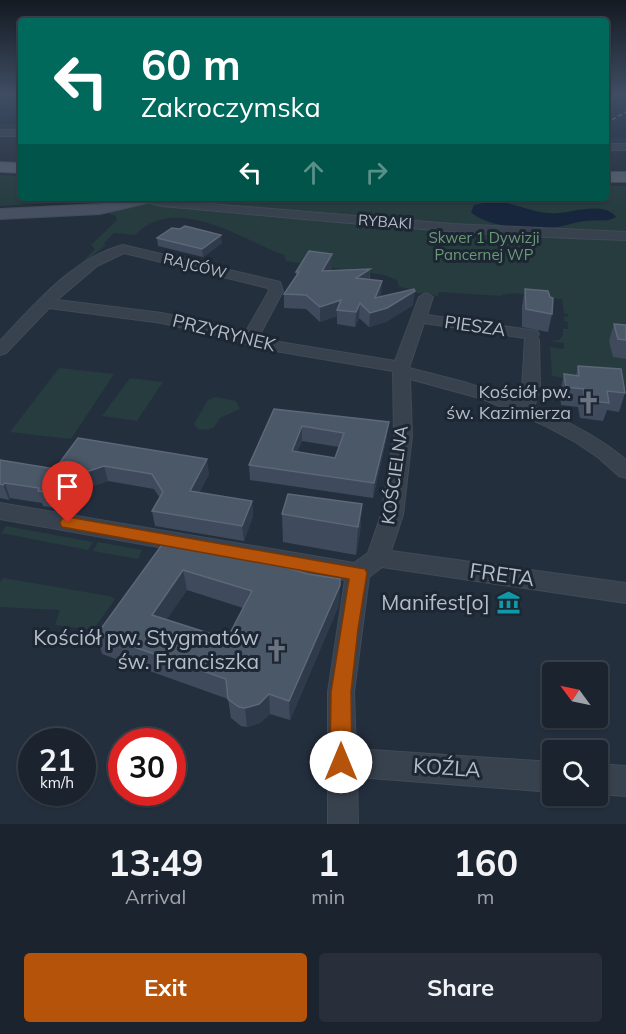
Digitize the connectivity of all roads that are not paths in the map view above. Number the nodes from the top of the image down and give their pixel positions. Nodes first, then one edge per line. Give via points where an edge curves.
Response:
1 (609, 147) edge
2 (626, 147) edge
3 (0, 156) edge
4 (18, 157) edge
5 (609, 166) edge
6 (626, 166) edge
7 (0, 167) edge
8 (18, 168) edge
9 (609, 177) edge
10 (626, 177) edge
11 (108, 201) edge
12 (138, 201) edge
13 (155, 201) edge
14 (0, 212) edge
15 (626, 236) edge
16 (426, 297) dead end
17 (46, 303) junction
18 (418, 318) junction
19 (249, 340) junction
20 (0, 350) edge
21 (401, 370) junction
22 (524, 411) junction
23 (625, 468) edge
24 (0, 511) edge
25 (368, 566) junction
26 (626, 593) edge
27 (341, 762) junction
28 (542, 776) edge
29 (608, 780) edge
30 (626, 781) edge
31 (343, 824) edge

1 - 2 street
3 - 4 main road
5 - 6 main road
7 - 8 main road
9 - 10 main road
11 - 14 street
12 - 14 street via 100,209
13 - 15 street, RYBAKI via 332,218
16 - 18 street, KOŚCIELNA
17 - 19 street, PRZYRYNEK via 162,318
17 - 19 street, RAJCÓW via 84,270 118,249 275,285 276,291
17 - 20 street
18 - 21 street, KOŚCIELNA
18 - 22 street, PIESZA via 531,337 531,390
19 - 21 street, PRZYRYNEK
21 - 22 street, PRZYRYNEK via 446,381
21 - 25 street, KOŚCIELNA via 403,436 392,514
22 - 23 street, PRZYRYNEK via 584,439
24 - 25 street, FRETA
25 - 26 street, FRETA
25 - 27 street, KOŚCIELNA via 348,629 341,692
27 - 28 street, KOŹLA
27 - 31 street, KOŚCIELNA
29 - 30 street

